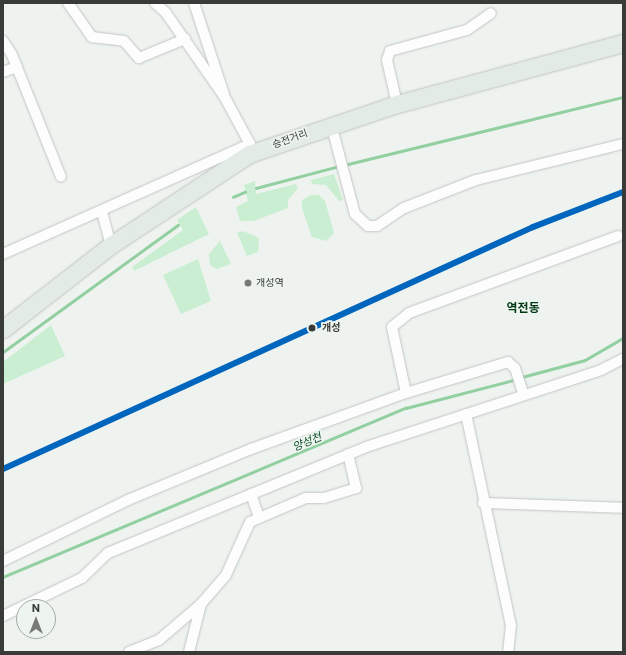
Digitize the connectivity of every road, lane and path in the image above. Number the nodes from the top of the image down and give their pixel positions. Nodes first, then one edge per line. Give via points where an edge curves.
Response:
1 (68, 3) edge
2 (155, 3) edge
3 (194, 3) edge
4 (491, 13) dead end
5 (185, 39) junction
6 (3, 41) edge
7 (623, 43) edge
8 (8, 53) edge
9 (17, 67) junction
10 (3, 72) edge
11 (224, 96) junction
12 (396, 104) junction
13 (331, 124) junction
14 (623, 144) edge
15 (249, 149) junction
16 (61, 177) dead end
17 (102, 212) junction
18 (618, 236) dead end
19 (111, 245) junction
20 (3, 254) edge
21 (3, 329) edge
22 (623, 359) edge
23 (523, 391) junction
24 (406, 393) junction
25 (466, 414) junction
26 (348, 454) junction
27 (251, 494) junction
28 (483, 503) junction
29 (623, 508) edge
30 (259, 517) junction
31 (3, 561) edge
32 (201, 604) junction
33 (3, 616) edge
34 (129, 652) edge
35 (189, 652) edge
36 (508, 652) edge

1 - 5 street via 92,37 124,41 139,58
2 - 5 street
3 - 11 street
4 - 12 street via 467,30 390,51 387,60
5 - 11 street
6 - 8 street
7 - 12 main road, 승전거리
8 - 9 street
9 - 10 street
9 - 16 street
11 - 15 street
12 - 13 main road, 승전거리
13 - 14 street via 355,214 368,226 377,226 404,208 476,180
13 - 15 main road, 승전거리
15 - 17 street
15 - 19 main road, 승전거리
17 - 19 street
17 - 20 street
18 - 24 street via 409,313 392,327
19 - 21 main road, 승전거리
22 - 23 street via 601,370
23 - 24 street via 515,368 508,362
23 - 25 street
24 - 31 street via 243,452 128,500
25 - 26 street
25 - 28 street
26 - 27 street
26 - 30 street via 356,488 324,498 306,498
27 - 30 street
27 - 33 street via 108,553 82,578
28 - 29 street
28 - 36 street via 511,625
30 - 32 street via 250,522 226,575
32 - 34 street via 159,640
32 - 35 street

